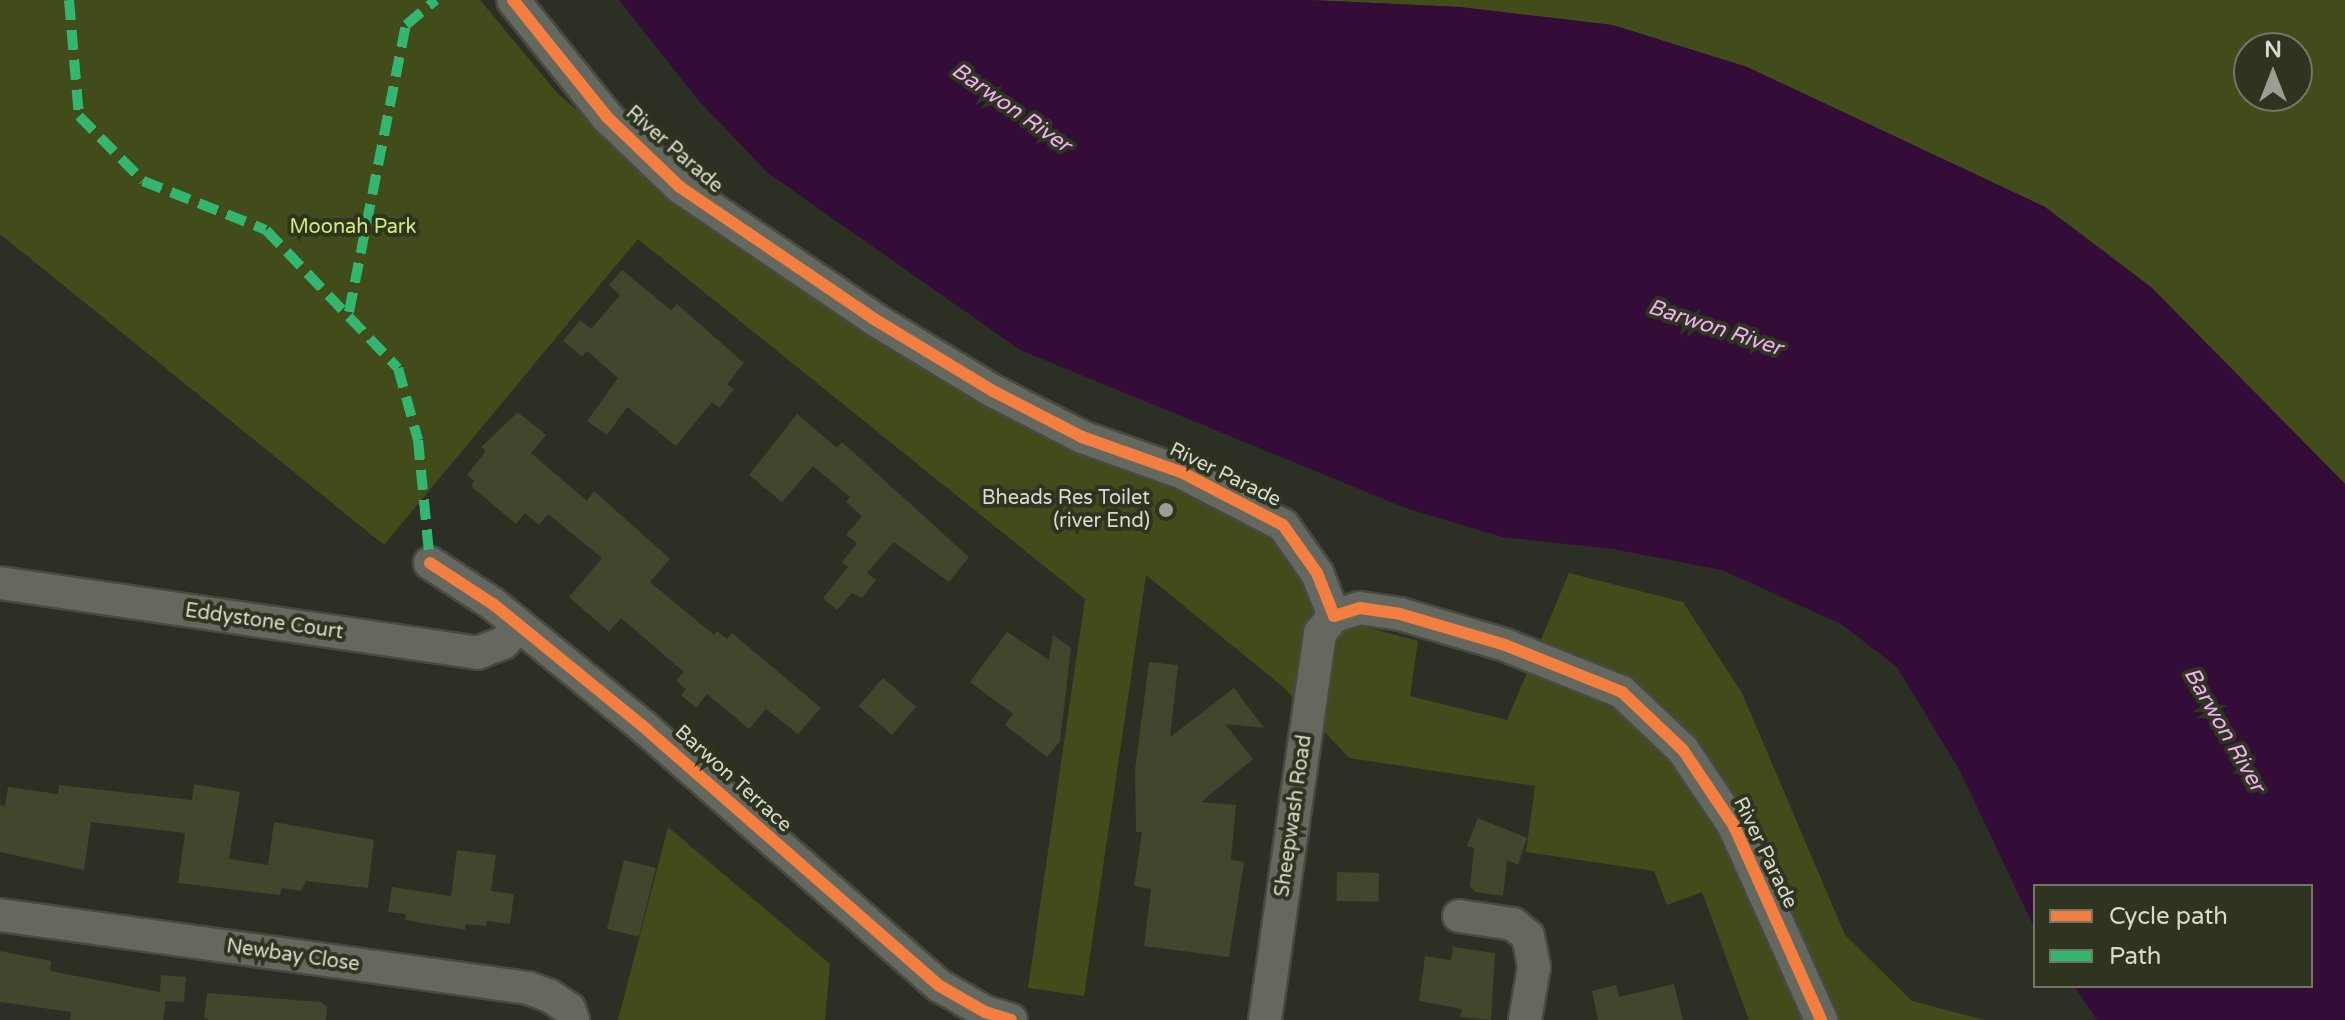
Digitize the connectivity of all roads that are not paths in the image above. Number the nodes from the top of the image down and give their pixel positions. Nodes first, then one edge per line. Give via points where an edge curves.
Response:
1 (513, 0) edge
2 (430, 563) dead end
3 (0, 583) edge
4 (1334, 616) junction
5 (520, 626) junction
6 (0, 915) edge
7 (1459, 916) dead end
8 (573, 1020) edge
9 (1011, 1020) edge
10 (1265, 1020) edge
11 (1525, 1020) edge
12 (1821, 1020) edge

1 - 4 street, River Parade via 607,117 680,187 874,319 993,391 1082,437 1181,472 1283,525 1317,573
2 - 5 street, Barwon Terrace
3 - 5 street, Eddystone Court via 477,653 503,643
4 - 10 street, Sheepwash Road via 1320,633
4 - 12 street, River Parade via 1360,608 1400,614 1505,645 1622,692 1683,750 1734,826
5 - 9 street, Barwon Terrace via 940,986 985,1012
6 - 8 street, Newbay Close via 528,988 569,1009
7 - 11 street via 1513,924 1528,936 1534,967

